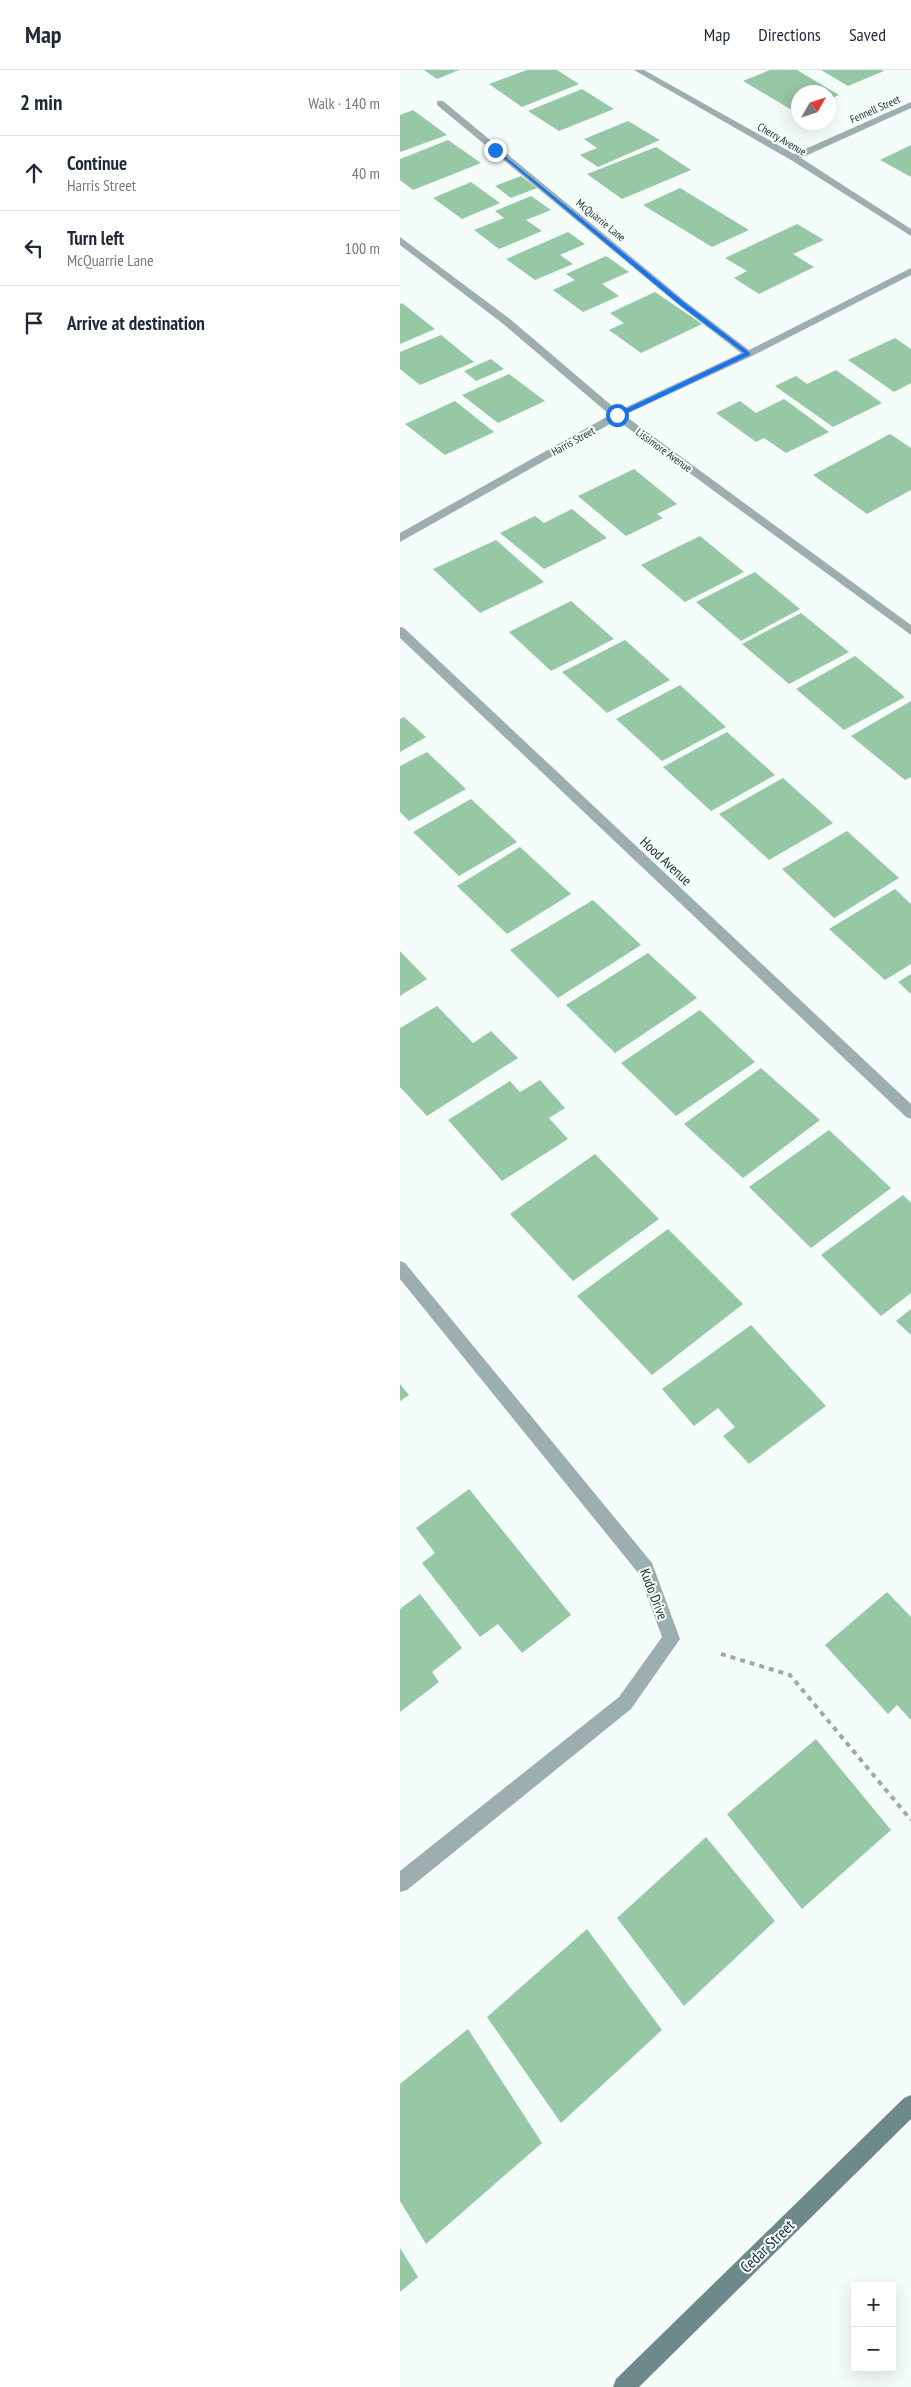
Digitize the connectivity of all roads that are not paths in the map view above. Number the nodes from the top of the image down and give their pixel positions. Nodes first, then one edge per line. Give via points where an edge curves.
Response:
1 (638, 70) edge
2 (440, 103) dead end
3 (911, 105) edge
4 (794, 158) junction
5 (911, 233) edge
6 (400, 240) edge
7 (911, 271) edge
8 (748, 354) junction
9 (617, 415) junction
10 (400, 538) edge
11 (400, 631) edge
12 (911, 632) edge
13 (911, 1113) edge
14 (400, 1268) edge
15 (400, 1883) edge
16 (911, 2105) edge
17 (624, 2387) edge

1 - 4 street, Cherry Avenue
2 - 8 street, McQuarrie Lane
3 - 4 street, Fennell Street
4 - 5 street, Cherry Avenue
6 - 9 street, Lissimore Avenue via 506,321
7 - 8 street, Harris Street
8 - 9 street, Harris Street
9 - 10 street, Harris Street
9 - 12 street, Lissimore Avenue
11 - 13 street, Hood Avenue
14 - 15 street, Kudo Drive via 646,1569 671,1639 626,1703
16 - 17 main road, Cedar Street

